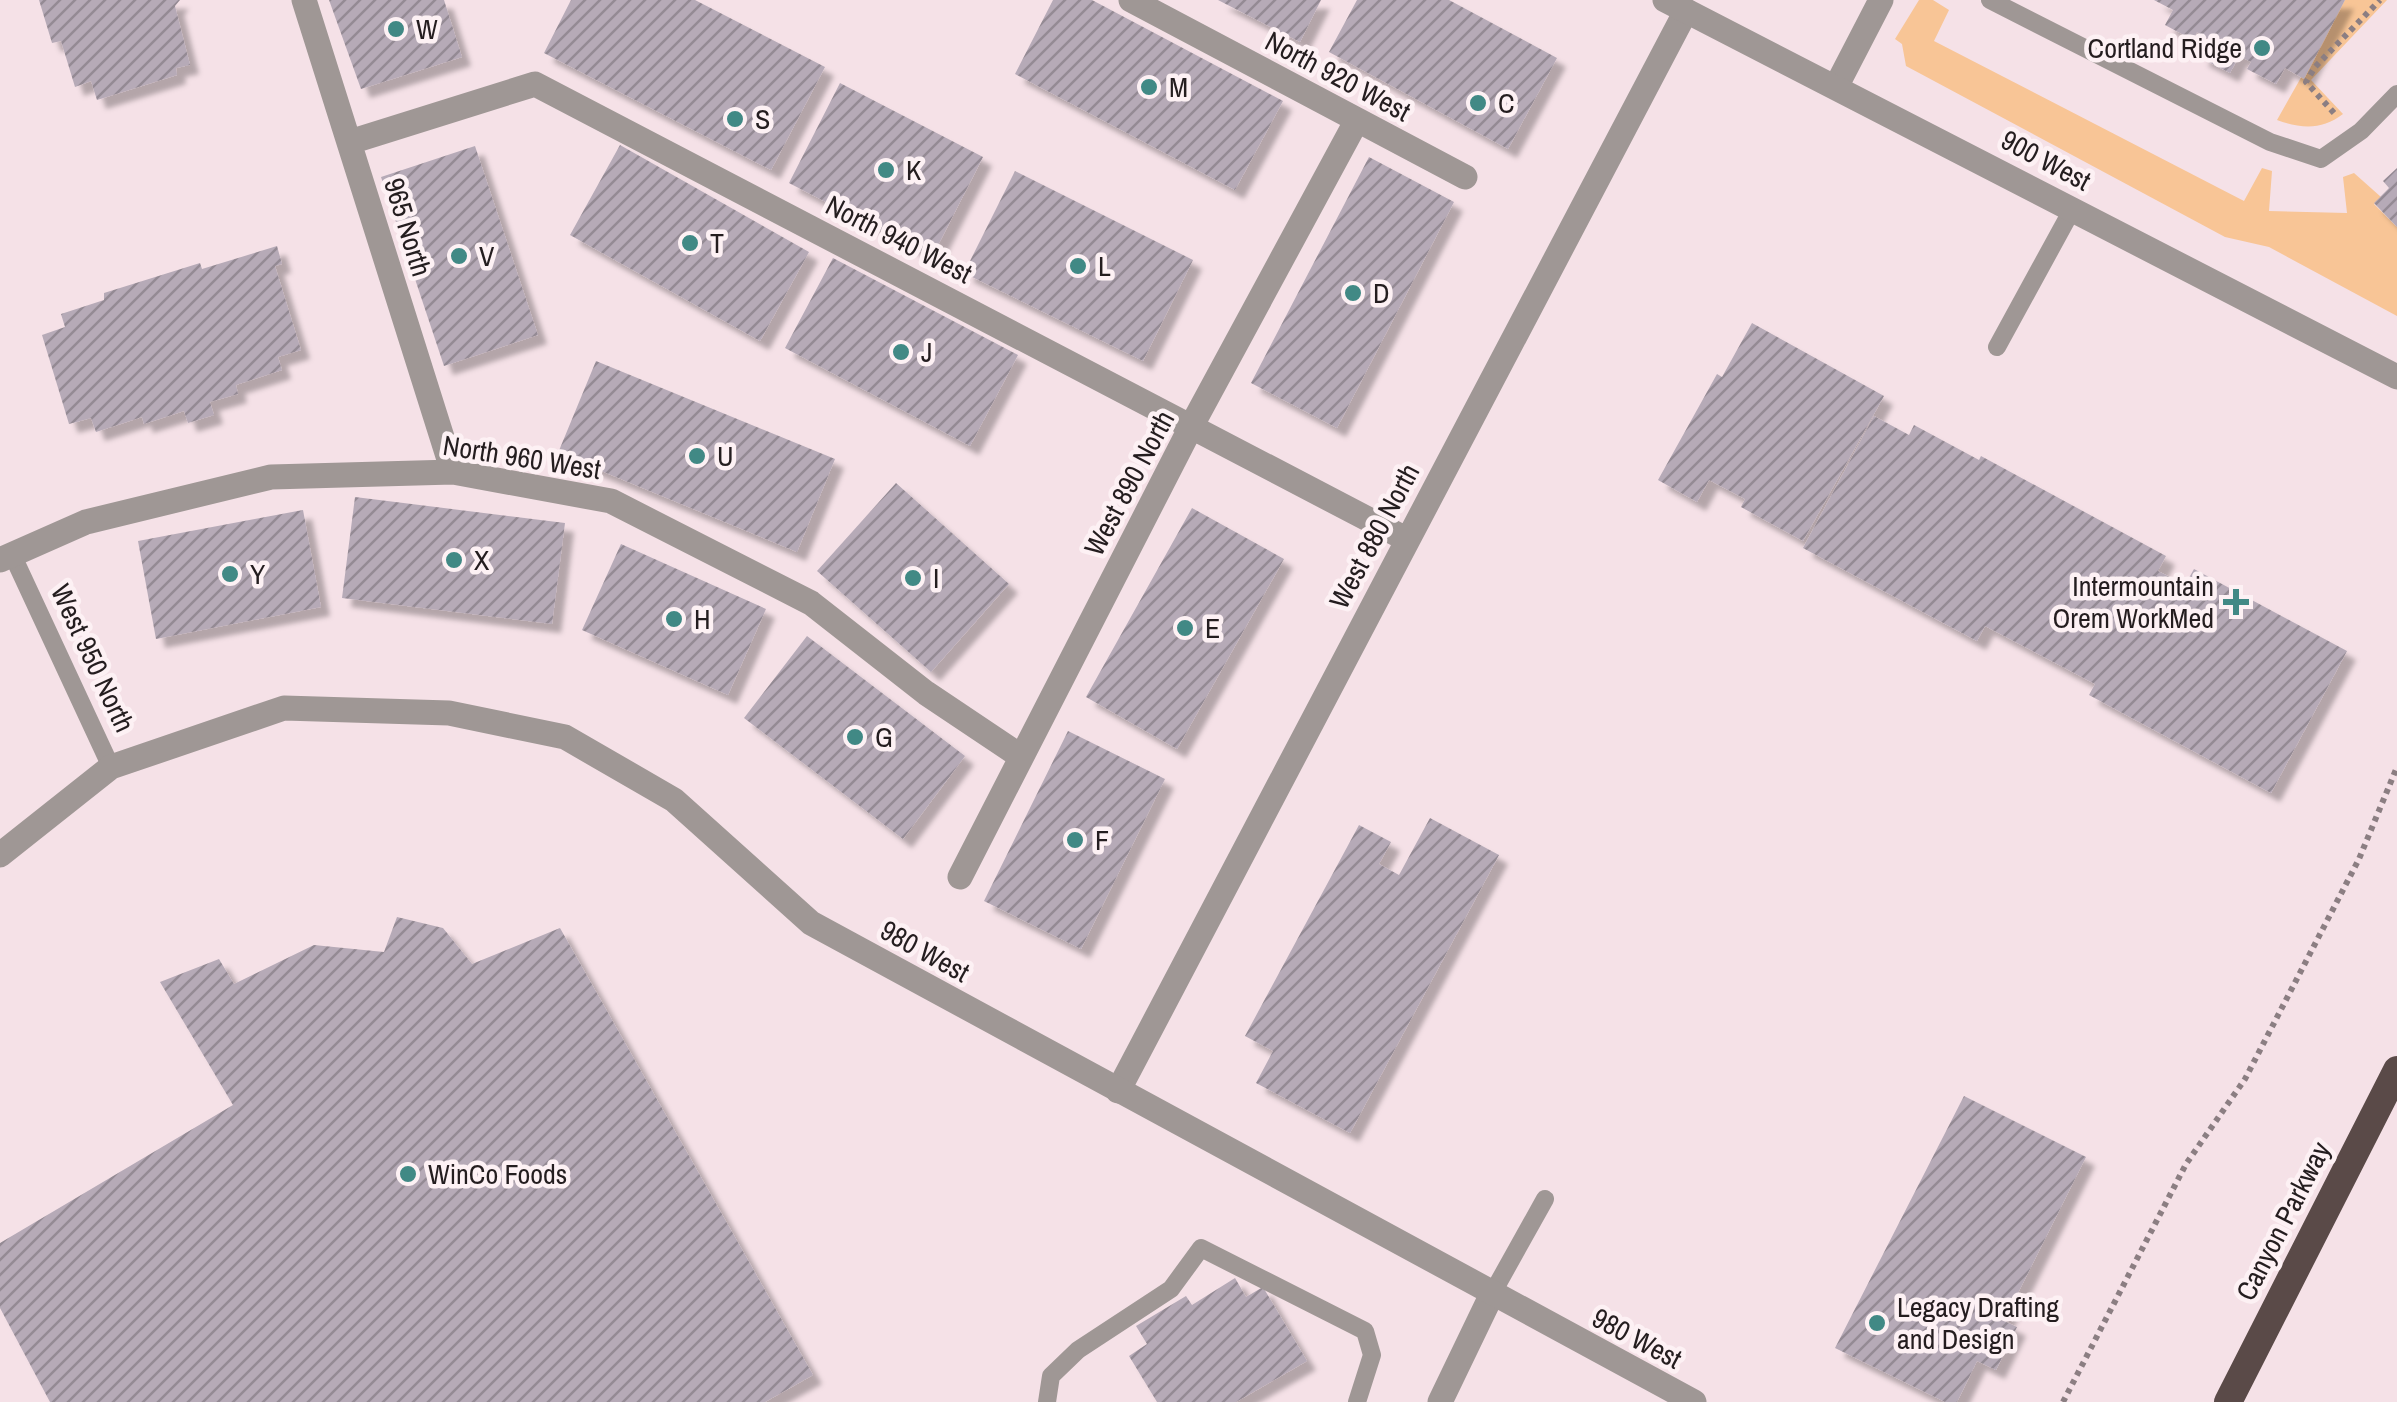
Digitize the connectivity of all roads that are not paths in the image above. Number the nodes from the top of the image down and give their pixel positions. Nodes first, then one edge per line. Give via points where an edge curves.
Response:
1 (304, 0) edge
2 (1131, 0) edge
3 (1881, 0) edge
4 (1990, 0) edge
5 (1676, 5) edge
6 (1836, 85) junction
7 (2397, 94) edge
8 (1358, 120) junction
9 (350, 142) junction
10 (1464, 176) dead end
11 (2073, 208) junction
12 (1997, 347) dead end
13 (2397, 377) edge
14 (1192, 425) junction
15 (452, 472) junction
16 (1406, 539) junction
17 (6, 557) edge
18 (1020, 756) junction
19 (111, 767) junction
20 (0, 855) edge
21 (960, 877) dead end
22 (2397, 1070) edge
23 (1118, 1091) junction
24 (1545, 1199) dead end
25 (1492, 1294) junction
26 (1046, 1402) edge
27 (1357, 1402) edge
28 (1440, 1402) edge
29 (1694, 1402) edge
30 (2228, 1402) edge

1 - 9 street, 965 North
2 - 8 street, North 920 West
3 - 6 street
4 - 7 lane via 2270,142 2321,159
5 - 6 street, 900 West
5 - 16 street, West 880 North
6 - 11 street, 900 West
8 - 10 street, North 920 West
8 - 14 street, West 890 North
9 - 14 street, North 940 West via 535,84
9 - 15 street, 965 North
11 - 12 lane
11 - 13 street, 900 West
14 - 16 street, North 940 West
14 - 18 street, West 890 North
15 - 17 street, North 960 West via 272,478 86,522
15 - 18 street, North 960 West via 611,501 811,602 926,693
16 - 23 street, West 880 North
17 - 19 lane, West 950 North
18 - 21 street, West 890 North
19 - 20 street, West 950 North
19 - 23 street, 980 West via 284,708 448,713 565,737 674,800 811,923
22 - 30 highway, Canyon Parkway
23 - 25 street, 980 West
24 - 25 lane
25 - 28 street
25 - 29 street, 980 West
26 - 27 lane via 1050,1376 1172,1289 1202,1248 1365,1331 1372,1355

